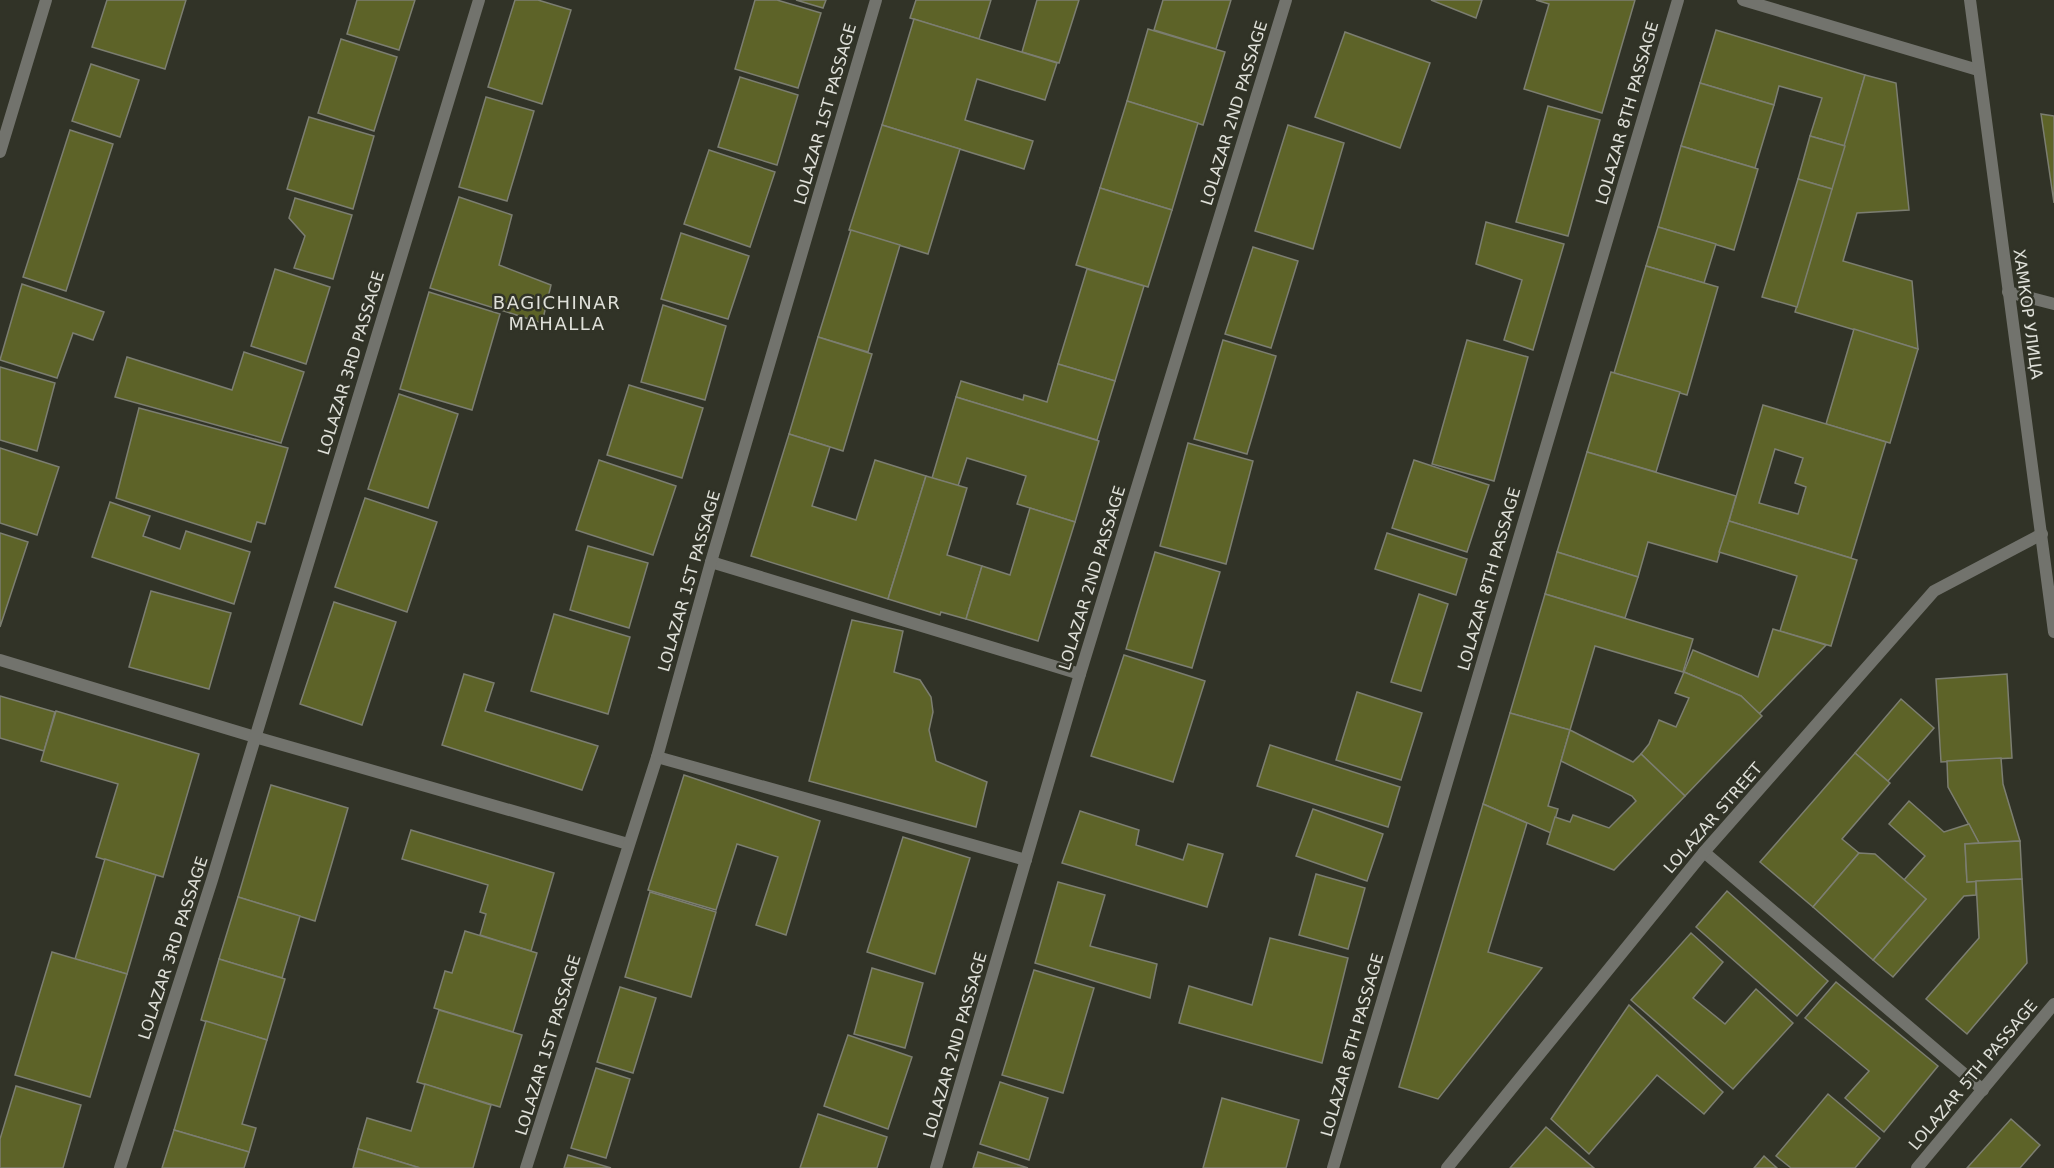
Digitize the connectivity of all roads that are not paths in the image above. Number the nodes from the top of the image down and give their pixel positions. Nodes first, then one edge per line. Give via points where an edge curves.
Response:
1 (46, 0) edge
2 (479, 0) edge
3 (876, 0) edge
4 (1286, 0) edge
5 (1678, 0) edge
6 (1743, 0) edge
7 (1970, 0) edge
8 (1978, 70) junction
9 (0, 152) edge
10 (2008, 292) junction
11 (2054, 304) edge
12 (2042, 534) junction
13 (711, 562) junction
14 (2054, 632) edge
15 (0, 660) edge
16 (1080, 674) junction
17 (255, 737) junction
18 (657, 757) junction
19 (628, 844) junction
20 (1704, 852) junction
21 (1026, 860) junction
22 (2054, 1004) edge
23 (1983, 1089) junction
24 (120, 1168) edge
25 (526, 1168) edge
26 (936, 1168) edge
27 (1333, 1168) edge
28 (1447, 1168) edge
29 (1917, 1168) edge

1 - 9 street
2 - 17 street, LOLAZAR 3RD PASSAGE
3 - 13 street, LOLAZAR 1ST PASSAGE
4 - 16 street, LOLAZAR 2ND PASSAGE
5 - 27 street, LOLAZAR 8TH PASSAGE
6 - 8 street
7 - 8 street, ХАМКОР УЛИЦА
8 - 10 street, ХАМКОР УЛИЦА
10 - 11 street
10 - 12 street, ХАМКОР УЛИЦА
12 - 14 street, ХАМКОР УЛИЦА
12 - 20 street, LOLAZAR STREET via 1934,591
13 - 16 street
13 - 18 street, LOLAZAR 1ST PASSAGE
15 - 17 street
16 - 21 street, LOLAZAR 2ND PASSAGE
17 - 19 street
17 - 24 street, LOLAZAR 3RD PASSAGE
18 - 19 street, LOLAZAR 1ST PASSAGE
18 - 21 street
19 - 25 street, LOLAZAR 1ST PASSAGE
20 - 23 street
20 - 28 street, LOLAZAR STREET
21 - 26 street, LOLAZAR 2ND PASSAGE
22 - 23 street, LOLAZAR 5TH PASSAGE
23 - 29 street, LOLAZAR 5TH PASSAGE

